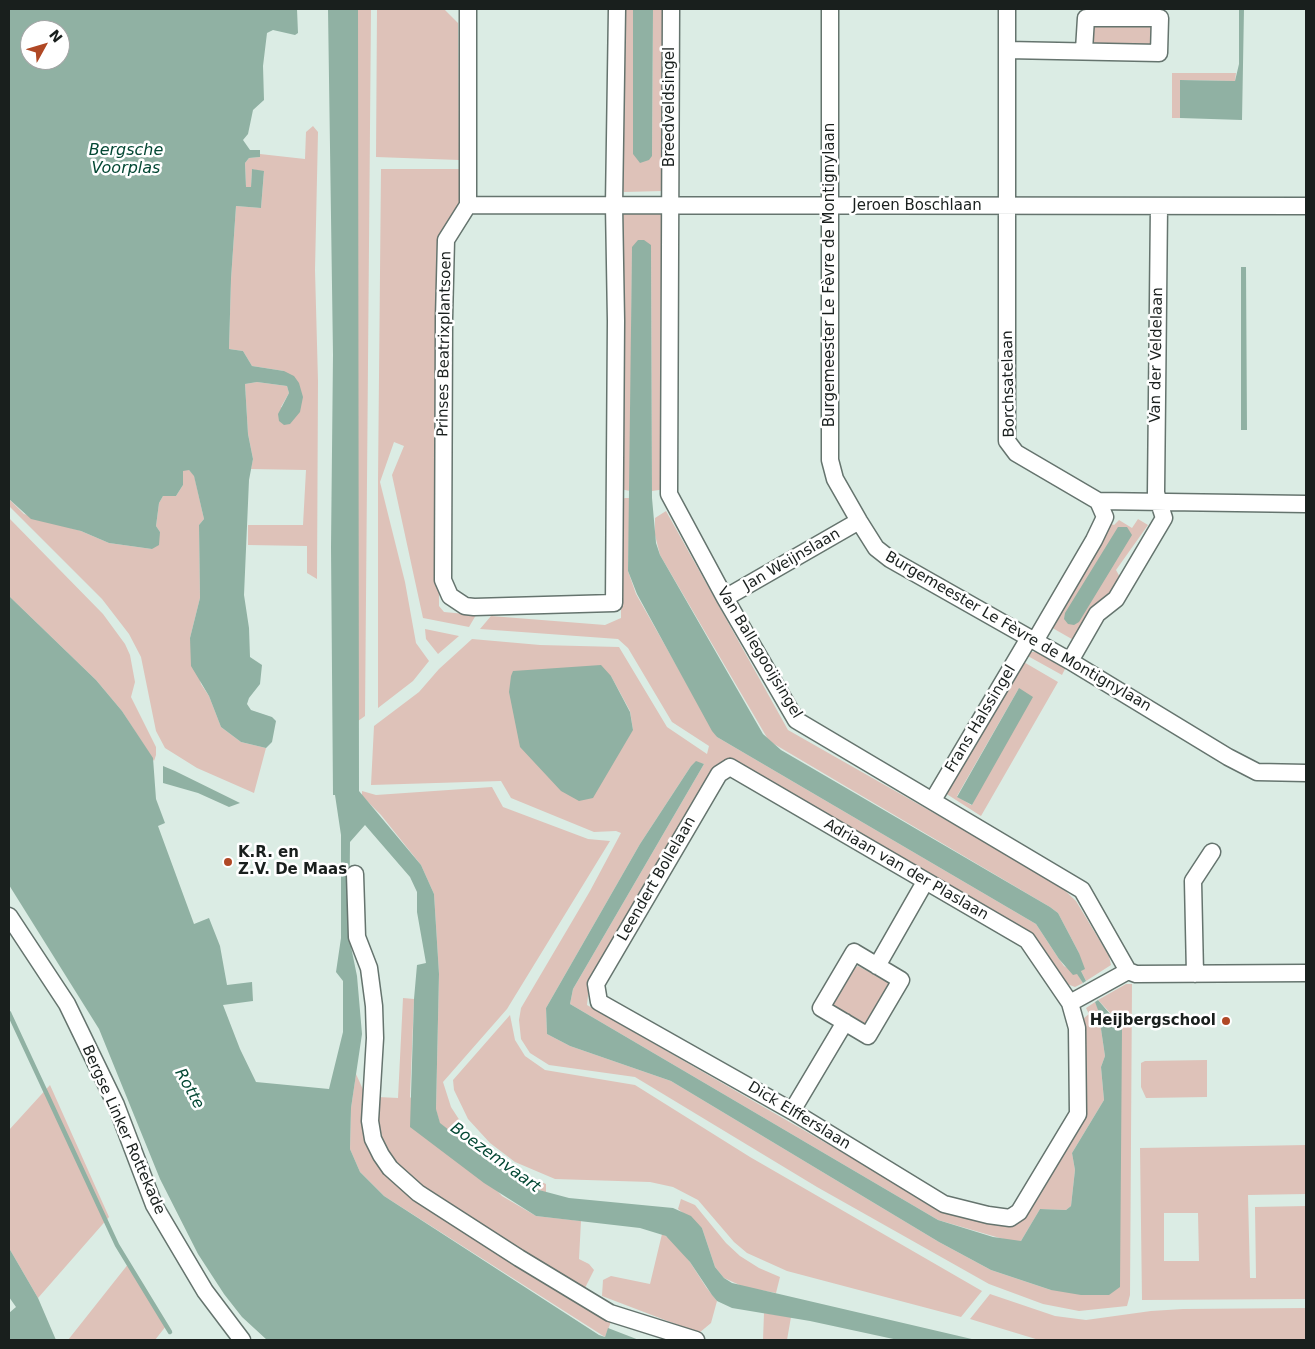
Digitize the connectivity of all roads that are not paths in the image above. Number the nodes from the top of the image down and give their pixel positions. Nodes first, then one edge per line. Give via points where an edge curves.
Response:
1 (468, 9) edge
2 (617, 9) edge
3 (671, 9) edge
4 (830, 9) edge
5 (1007, 9) edge
6 (1007, 50) junction
7 (1084, 50) junction
8 (468, 205) junction
9 (614, 205) junction
10 (670, 205) junction
11 (829, 205) junction
12 (1009, 206) junction
13 (1158, 206) junction
14 (1306, 206) edge
15 (1098, 501) junction
16 (1159, 504) junction
17 (1306, 504) edge
18 (859, 521) junction
19 (725, 598) junction
20 (1032, 640) junction
21 (1070, 661) junction
22 (1306, 773) edge
23 (718, 774) joint
24 (933, 800) junction
25 (1212, 852) dead end
26 (355, 874) dead end
27 (926, 882) junction
28 (9, 916) edge
29 (877, 966) junction
30 (1128, 971) junction
31 (1195, 974) junction
32 (1306, 974) edge
33 (596, 984) joint
34 (1075, 1001) junction
35 (844, 1022) junction
36 (792, 1111) junction
37 (1020, 1212) joint
38 (242, 1340) edge
39 (696, 1340) edge

1 - 8 street
2 - 9 street
3 - 10 street, Breedveldsingel
4 - 11 street, Burgemeester Le Fèvre de Montignylaan
5 - 6 street, Borchsatelaan
6 - 7 street
6 - 12 street, Borchsatelaan
7 - 7 street via 1086,18 1160,18 1159,53
8 - 9 street, Jeroen Boschlaan
8 - 9 street, Prinses Beatrixplantsoen via 446,240 443,580 450,596 465,606 474,607 614,603
9 - 10 street, Jeroen Boschlaan
10 - 11 street, Jeroen Boschlaan
10 - 19 street, Van Ballegooijsingel via 669,494
11 - 12 street, Jeroen Boschlaan
11 - 18 street, Burgemeester Le Fèvre de Montignylaan via 830,460 835,479
12 - 13 street, Jeroen Boschlaan
12 - 15 street, Borchsatelaan via 1007,441 1016,453
13 - 14 street, Jeroen Boschlaan
13 - 16 street, Van der Veldelaan via 1156,493
15 - 16 street, Borchsatelaan
15 - 20 street, Frans Halssingel via 1105,517
16 - 17 street, Borchsatelaan
16 - 21 street via 1164,518 1116,599 1097,614
18 - 19 street, Jan Weijnslaan
18 - 20 street, Burgemeester Le Fèvre de Montignylaan via 876,548 890,559
19 - 24 street, Van Ballegooijsingel via 796,720
20 - 21 street, Burgemeester Le Fèvre de Montignylaan
20 - 24 street, Frans Halssingel
21 - 22 street, Burgemeester Le Fèvre de Montignylaan via 1257,772
23 - 27 street, Adriaan van der Plaslaan via 730,767
23 - 33 street, Leendert Bollelaan
24 - 30 street, Van Ballegooijsingel via 1082,890
25 - 31 street via 1193,881
26 - 39 street via 357,937 369,968 374,1006 370,1100 373,1139 390,1168 418,1193 610,1313
27 - 29 street
27 - 34 street, Adriaan van der Plaslaan via 1027,940
28 - 38 street, Bergse Linker Rottekade via 66,1004 116,1105 154,1205 205,1291
29 - 35 street via 854,952 821,1008
29 - 35 street via 901,980 868,1036
30 - 31 street via 1136,974
30 - 34 street
31 - 32 street
33 - 36 street, Dick Elfferslaan via 599,1002
34 - 37 street, Adriaan van der Plaslaan via 1078,1114
35 - 36 street
36 - 37 street, Dick Elfferslaan via 944,1204 1010,1218

